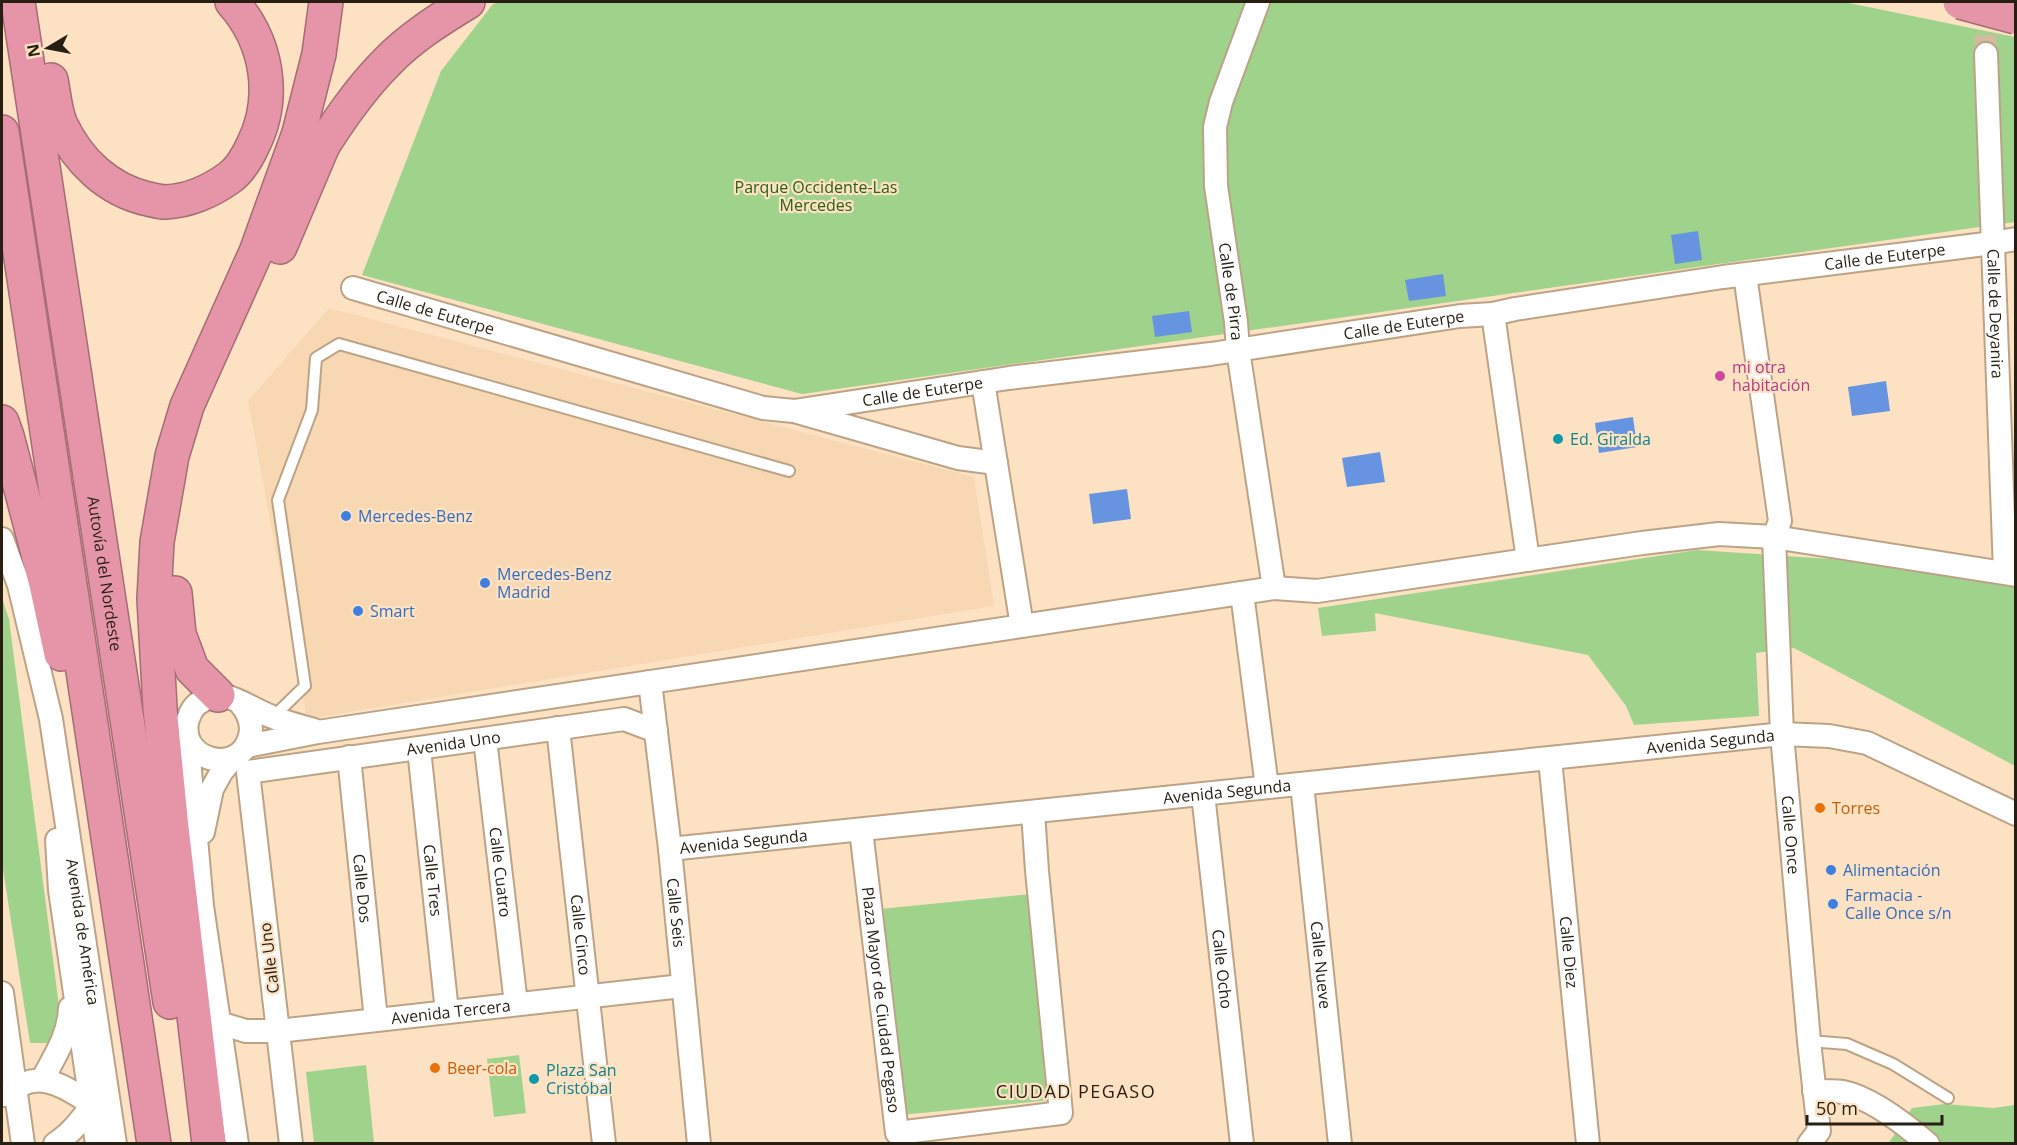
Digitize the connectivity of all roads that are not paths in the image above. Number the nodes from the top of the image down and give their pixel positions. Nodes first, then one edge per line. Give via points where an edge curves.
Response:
1 (18, 2) edge
2 (38, 2) edge
3 (232, 2) edge
4 (326, 2) edge
5 (468, 2) edge
6 (1258, 2) edge
7 (1960, 2) edge
8 (1999, 2) edge
9 (2016, 4) edge
10 (2016, 17) edge
11 (1986, 54) tunnel mouth
12 (2, 132) edge
13 (324, 143) junction
14 (2016, 238) edge
15 (1993, 243) junction
16 (256, 252) junction
17 (1745, 275) junction
18 (353, 288) dead end
19 (1493, 314) junction
20 (1238, 350) junction
21 (983, 382) junction
22 (876, 398) junction
23 (794, 411) junction
24 (2, 422) edge
25 (875, 435) junction
26 (996, 463) junction
27 (789, 471) dead end
28 (1774, 537) junction
29 (2, 539) edge
30 (1528, 560) junction
31 (2010, 574) edge
32 (1274, 588) junction
33 (1242, 593) junction
34 (1022, 626) junction
35 (650, 682) junction
36 (229, 699) junction
37 (273, 718) junction
38 (51, 719) junction
39 (186, 725) junction
40 (92, 727) junction
41 (558, 728) junction
42 (656, 731) junction
43 (318, 732) junction
44 (1782, 734) junction
45 (485, 739) junction
46 (419, 749) junction
47 (349, 757) junction
48 (243, 758) junction
49 (1550, 759) junction
50 (1302, 784) junction
51 (1267, 787) junction
52 (1203, 794) junction
53 (1033, 812) junction
54 (2016, 814) edge
55 (861, 830) junction
56 (670, 849) junction
57 (202, 906) junction
58 (73, 976) junction
59 (682, 986) junction
60 (2, 993) edge
61 (588, 996) junction
62 (516, 1004) junction
63 (447, 1012) junction
64 (376, 1020) junction
65 (219, 1023) junction
66 (278, 1031) junction
67 (99, 1034) junction
68 (1809, 1041) junction
69 (42, 1080) junction
70 (1814, 1091) junction
71 (8, 1092) edge
72 (1948, 1098) dead end
73 (91, 1104) junction
74 (2, 1128) edge
75 (1814, 1137) edge
76 (108, 1142) edge
77 (22, 1143) edge
78 (55, 1143) edge
79 (154, 1143) edge
80 (190, 1143) edge
81 (209, 1143) edge
82 (237, 1143) edge
83 (291, 1143) edge
84 (604, 1143) edge
85 (699, 1143) edge
86 (1242, 1143) edge
87 (1340, 1143) edge
88 (1588, 1143) edge
89 (1928, 1143) edge

1 - 80 highway, Autovía del Nordeste
2 - 3 highway via 60,123 70,142 90,168 114,187 165,202 198,196 230,177 249,154 262,128 267,97 260,44 245,16
4 - 16 highway via 319,54 299,133
5 - 13 highway via 388,61
6 - 20 street, Calle de Pirra via 1215,127 1216,186
7 - 10 highway, bridge
8 - 9 highway
11 - 15 street, Calle de Deyanira
12 - 40 highway
13 - 16 highway
13 - 36 highway via 197,435 180,505 174,573 178,634 192,669
14 - 15 street, Calle de Euterpe
15 - 17 street, Calle de Euterpe
15 - 31 street, Calle de Deyanira
16 - 81 highway via 187,406 171,456 157,542 154,599 160,708
17 - 19 street, Calle de Euterpe
17 - 28 street, Calle Once via 1780,521
18 - 23 street, Calle de Euterpe via 763,408
19 - 20 street, Calle de Euterpe
19 - 30 street
20 - 21 street, Calle de Euterpe
20 - 32 street, Calle de Pirra
21 - 22 street, Calle de Euterpe
21 - 26 street
22 - 23 street, Calle de Euterpe
22 - 25 street
23 - 25 street, Calle de Euterpe
24 - 40 highway via 60,651
25 - 26 street, Calle de Euterpe via 958,458
26 - 34 street
27 - 37 lane via 339,344 316,358 312,410 278,500 305,686
28 - 30 street via 1719,534
28 - 31 street
28 - 44 street, Calle Once
29 - 38 street, Avenida de América via 19,585
30 - 32 street via 1317,591
32 - 33 street
33 - 34 street
33 - 51 street
34 - 35 street
35 - 42 street, Calle Seis
35 - 43 street
36 - 37 street
36 - 39 street via 199,702 191,710
36 - 48 street via 250,719
37 - 43 street
38 - 58 street, Avenida de América via 60,890
38 - 67 street, Avenida de América
39 - 48 street via 192,746 204,756 214,760
39 - 57 street
40 - 79 highway
41 - 42 street, Avenida Uno via 624,720
41 - 45 street, Avenida Uno
41 - 61 street, Calle Cinco
42 - 56 street, Calle Seis
43 - 48 street
44 - 49 street, Avenida Segunda
44 - 54 street, Avenida Segunda via 1829,735 1867,743
44 - 68 street, Calle Once
45 - 46 street, Avenida Uno
45 - 62 street, Calle Cuatro
46 - 47 street, Avenida Uno
46 - 63 street, Calle Tres
47 - 48 street, Avenida Uno
47 - 64 street, Calle Dos
48 - 57 street via 222,771 212,789 203,832
48 - 66 street, Calle Uno
49 - 50 street, Avenida Segunda
49 - 88 street, Calle Diez
50 - 51 street, Avenida Segunda
50 - 87 street, Calle Nueve
51 - 52 street, Avenida Segunda
52 - 53 street, Avenida Segunda
52 - 86 street, Calle Ocho
53 - 55 street, Avenida Segunda
53 - 55 street, Plaza Mayor de Ciudad Pegaso via 1061,1113 897,1133
55 - 56 street, Avenida Segunda
56 - 59 street, Calle Seis
57 - 65 street
58 - 69 street via 69,1025
58 - 73 street, Avenida de América
59 - 61 street, Avenida Tercera
59 - 85 street, Calle Seis
60 - 71 street
61 - 62 street, Avenida Tercera
61 - 84 street, Calle Cinco
62 - 63 street, Avenida Tercera
63 - 64 street, Avenida Tercera
64 - 66 street, Avenida Tercera
65 - 66 street, Avenida Tercera via 246,1031
65 - 82 street
66 - 83 street, Calle Uno
67 - 73 street via 99,1072
67 - 76 street, Avenida de América
68 - 70 street, Calle Once
68 - 72 lane via 1847,1044 1893,1064
69 - 71 street via 28,1081
69 - 73 street via 56,1083
70 - 75 street, Calle Once
70 - 89 street via 1857,1096
71 - 77 street
73 - 76 street
73 - 78 street via 74,1127
74 - 77 street

